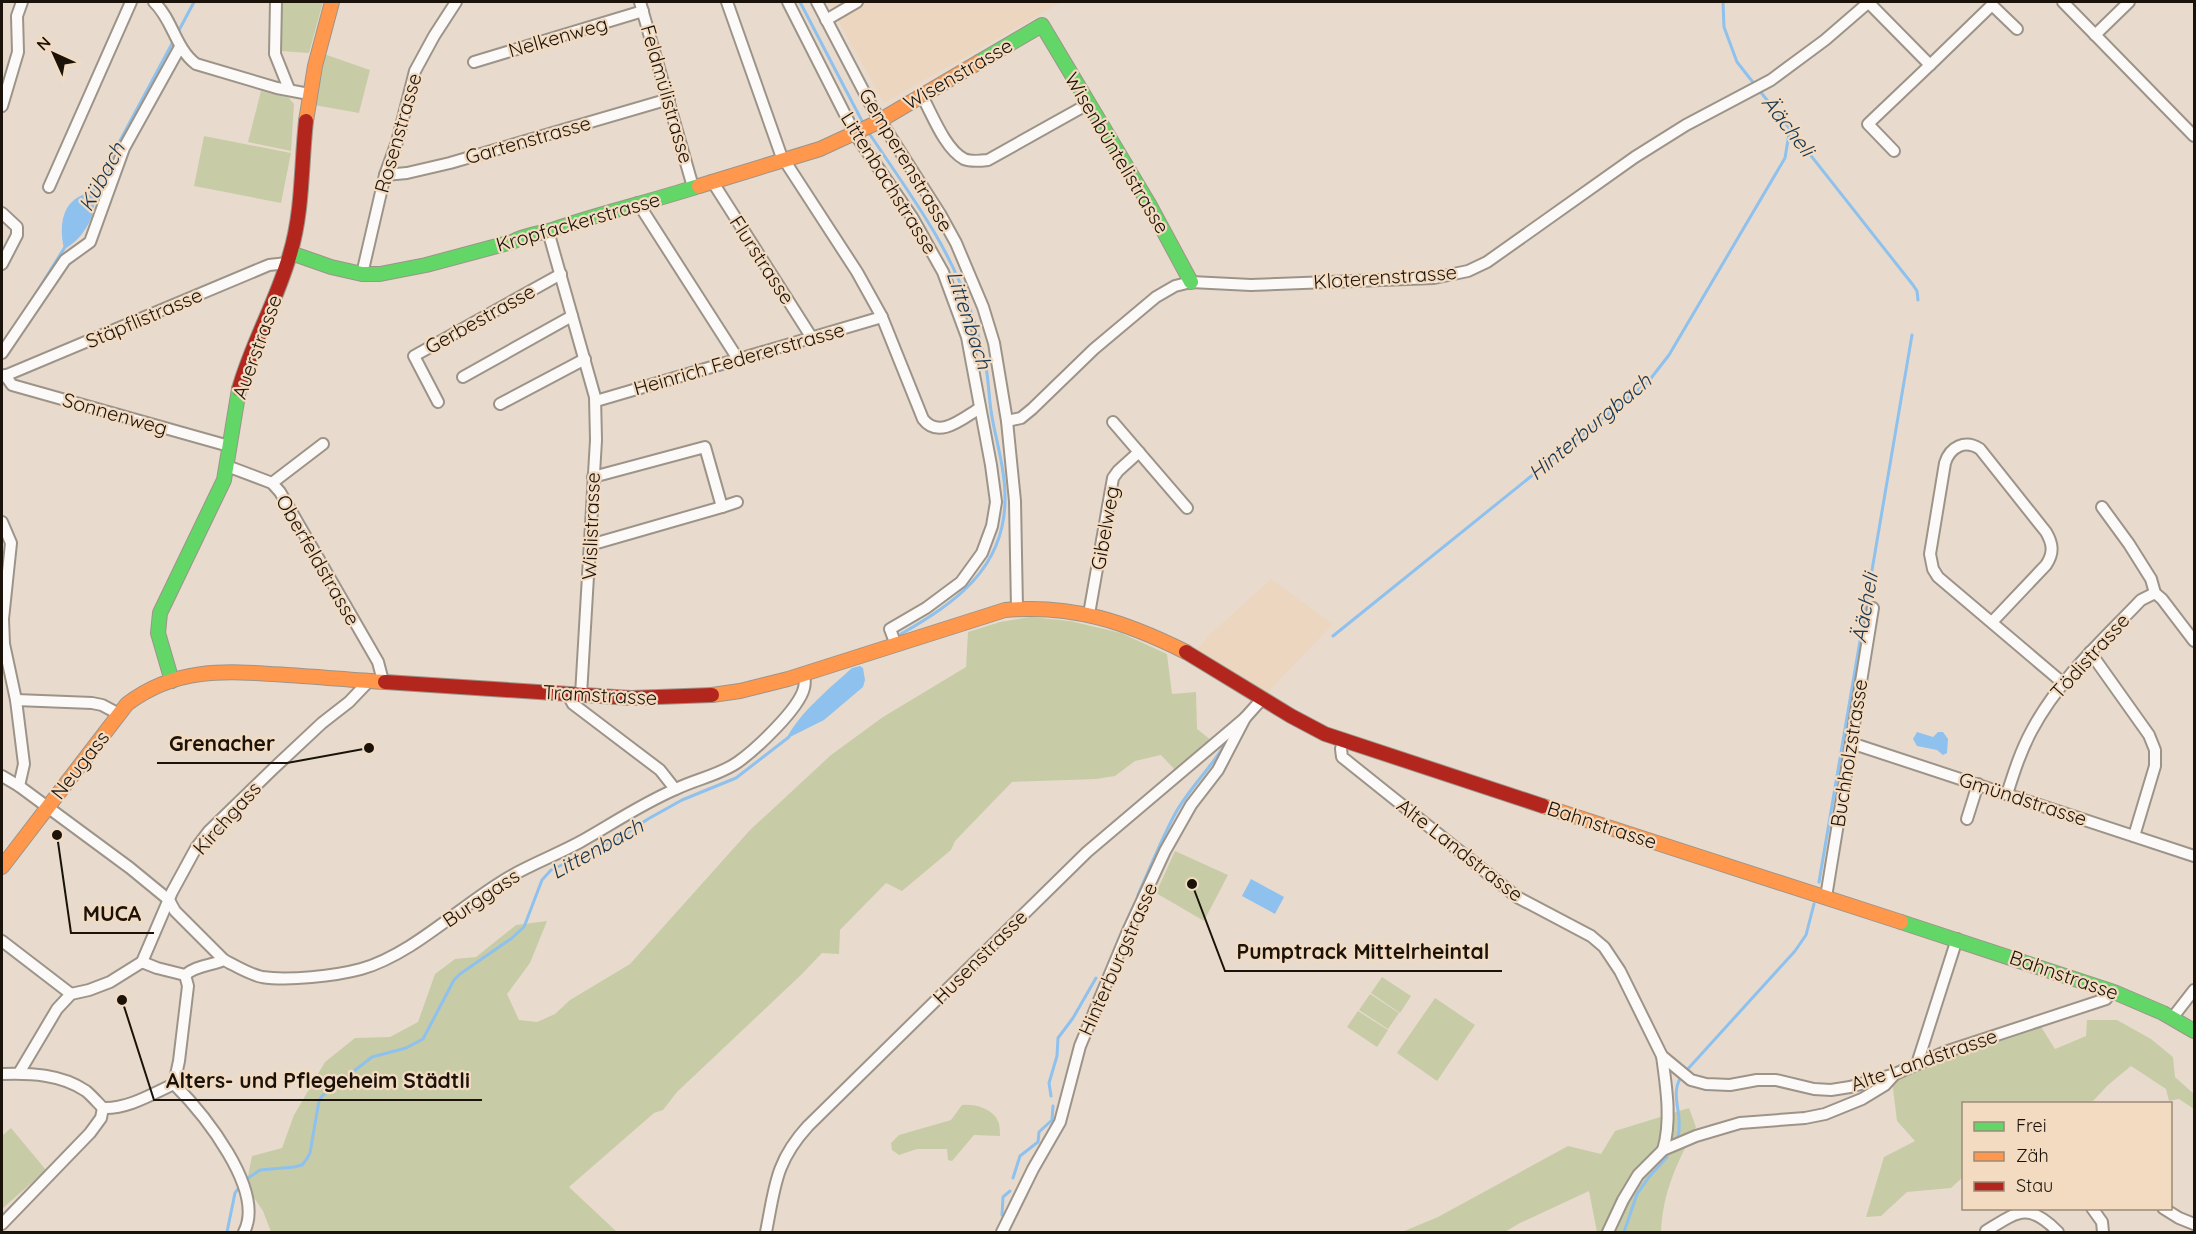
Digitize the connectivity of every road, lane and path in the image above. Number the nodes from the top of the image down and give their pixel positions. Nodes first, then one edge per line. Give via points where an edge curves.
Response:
1 (22, 2) edge
2 (131, 2) edge
3 (154, 2) edge
4 (276, 2) edge
5 (332, 2) edge
6 (456, 2) edge
7 (727, 2) edge
8 (788, 2) edge
9 (817, 2) edge
10 (857, 2) edge
11 (1869, 2) edge
12 (2063, 2) edge
13 (2129, 2) edge
14 (641, 6) edge
15 (826, 20) junction
16 (1042, 25) joint
17 (2017, 29) dead end
18 (2095, 35) junction
19 (179, 45) junction
20 (474, 62) dead end
21 (1930, 65) junction
22 (289, 89) junction
23 (309, 94) junction
24 (922, 96) junction
25 (669, 99) junction
26 (1088, 104) junction
27 (2, 106) edge
28 (868, 127) junction
29 (2194, 136) edge
30 (1894, 152) dead end
31 (785, 161) junction
32 (385, 175) junction
33 (712, 181) junction
34 (49, 187) dead end
35 (693, 187) junction
36 (638, 203) junction
37 (2, 213) edge
38 (548, 231) junction
39 (289, 258) junction
40 (2, 264) edge
41 (362, 274) junction
42 (561, 274) junction
43 (1191, 282) junction
44 (572, 316) junction
45 (882, 317) junction
46 (812, 338) junction
47 (2, 353) edge
48 (585, 359) junction
49 (738, 359) junction
50 (3, 376) edge
51 (463, 377) dead end
52 (596, 401) junction
53 (438, 402) dead end
54 (500, 404) dead end
55 (980, 408) junction
56 (1010, 420) junction
57 (1113, 422) dead end
58 (323, 444) dead end
59 (229, 447) junction
60 (1139, 452) junction
61 (227, 466) junction
62 (593, 477) junction
63 (272, 483) junction
64 (738, 502) dead end
65 (722, 507) junction
66 (2102, 507) dead end
67 (1187, 508) dead end
68 (2, 522) edge
69 (590, 545) junction
70 (2155, 593) junction
71 (1017, 608) junction
72 (1873, 608) dead end
73 (1089, 614) junction
74 (1992, 622) junction
75 (2194, 641) edge
76 (896, 645) junction
77 (2090, 652) junction
78 (804, 674) junction
79 (172, 681) junction
80 (376, 681) junction
81 (2063, 682) junction
82 (575, 695) junction
83 (1262, 699) junction
84 (16, 700) junction
85 (119, 714) junction
86 (1245, 718) junction
87 (1343, 741) junction
88 (1851, 743) junction
89 (2, 776) edge
90 (1978, 784) junction
91 (19, 786) junction
92 (675, 789) junction
93 (2007, 794) junction
94 (46, 808) junction
95 (1967, 819) dead end
96 (2134, 836) junction
97 (2194, 856) edge
98 (2, 867) edge
99 (1826, 897) junction
100 (169, 900) junction
101 (1957, 939) junction
102 (2, 941) edge
103 (224, 960) junction
104 (142, 962) junction
105 (185, 975) junction
106 (2194, 990) edge
107 (2112, 991) junction
108 (71, 994) junction
109 (2173, 1017) junction
110 (2194, 1031) edge
111 (1662, 1056) junction
112 (1917, 1064) junction
113 (19, 1073) junction
114 (2, 1074) edge
115 (1895, 1074) junction
116 (174, 1084) junction
117 (103, 1108) junction
118 (1663, 1150) junction
119 (2093, 1210) edge
120 (2165, 1210) edge
121 (2, 1224) edge
122 (2194, 1224) edge
123 (2000, 1228) edge
124 (1986, 1231) dead end
125 (244, 1233) edge
126 (766, 1233) edge
127 (1002, 1233) edge
128 (1608, 1233) edge
129 (2058, 1233) edge
130 (2103, 1233) edge

1 - 27 street via 17,16 18,52
2 - 34 street
3 - 19 street
4 - 22 street via 275,54
5 - 23 main road, Auerstrasse
6 - 32 street, Rosenstrasse via 415,71
7 - 31 street
8 - 28 street, Littenbachstrasse
9 - 15 street, Gemperenstrasse
10 - 15 street
11 - 21 street
11 - 43 street, Kloterenstrasse via 1800,60 1645,151 1516,244 1468,271 1401,280 1251,285
12 - 18 street
13 - 18 street
14 - 20 street, Nelkenweg
14 - 25 street, Feldmülistrasse
15 - 28 street, Gemperenstrasse
16 - 24 main road, Wisenstrasse
16 - 26 main road, Wisenbüntelistrasse
17 - 21 street via 1992,5
18 - 29 street
19 - 22 street via 196,64
19 - 47 street via 124,148 90,242 64,260
21 - 30 street via 1868,124
22 - 23 street
23 - 39 main road, Auerstrasse via 298,218
24 - 26 street via 954,152 966,160 978,161 987,160
24 - 28 main road, Wisenstrasse
25 - 32 street, Gartenstrasse via 450,163
25 - 35 street, Feldmülistrasse
26 - 43 main road, Wisenbüntelistrasse
28 - 31 main road, Kropfackerstrasse
28 - 55 street, Littenbachstrasse via 943,272 967,337
28 - 56 street, Gemperenstrasse via 940,214 968,272 994,343
31 - 33 main road, Kropfackerstrasse
31 - 45 street
32 - 41 street, Rosenstrasse
33 - 35 main road, Kropfackerstrasse
33 - 46 street, Flurstrasse
35 - 36 main road, Kropfackerstrasse
36 - 38 main road, Kropfackerstrasse
36 - 49 street
37 - 40 street via 17,227 17,235
38 - 41 main road, Kropfackerstrasse via 398,272
38 - 42 street, Wislistrasse
39 - 41 main road, Kropfackerstrasse
39 - 50 street, Stäpflistrasse
39 - 59 main road, Auerstrasse via 240,385
42 - 44 street, Wislistrasse
42 - 53 street, Gerbestrasse via 414,356
43 - 56 street, Kloterenstrasse via 1155,297 1032,409 1021,418
44 - 48 street, Wislistrasse
44 - 51 street
45 - 46 street, Heinrich Federerstrasse
45 - 55 street via 931,428 946,427
46 - 49 street, Heinrich Federerstrasse
48 - 52 street, Wislistrasse
48 - 54 street
49 - 52 street, Heinrich Federerstrasse
50 - 59 street, Sonnenweg via 12,385
52 - 62 street, Wislistrasse
55 - 76 street, Littenbachstrasse via 996,502 992,526 982,553 961,582 890,629
56 - 71 street, Gemperenstrasse
57 - 60 street
58 - 63 street
59 - 61 main road, Auerstrasse
60 - 67 street
60 - 73 street, Gibelweg via 1113,478
61 - 63 street, Oberfeldstrasse
61 - 79 main road, Auerstrasse via 224,480 160,613 158,633
62 - 65 street via 708,445
62 - 69 street, Wislistrasse
63 - 80 street, Oberfeldstrasse via 378,662
64 - 65 street
65 - 69 street
66 - 70 street via 2151,579
68 - 84 street via 11,543 4,645
69 - 82 street, Wislistrasse
70 - 75 street
70 - 77 street, Tödistrasse via 2141,600
71 - 73 main road, Bahnstrasse via 1042,606
71 - 76 main road, Tramstrasse
72 - 88 street, Buchholzstrasse
73 - 83 main road, Bahnstrasse via 1131,627 1171,646
74 - 74 street via 1938,576 1931,563 1945,463 1950,452 1963,445 1980,449 2052,543 2052,555 2046,565
74 - 81 street
76 - 78 main road, Tramstrasse
77 - 81 street, Tödistrasse
77 - 96 street via 2149,735 2155,750 2155,766
78 - 82 main road, Tramstrasse via 751,689 705,696 669,699
78 - 92 street, Burggass via 804,688 794,707 756,748 727,768
79 - 80 main road, Tramstrasse via 210,671
79 - 85 main road, Neugass via 136,696
80 - 82 main road, Tramstrasse
80 - 100 street, Kirchgass via 322,723 209,831
81 - 93 street, Tödistrasse via 2032,730
82 - 92 street via 573,704 660,770
83 - 86 street, Hinterburgstrasse
83 - 87 main road, Bahnstrasse via 1315,730
84 - 85 street via 92,703
84 - 91 street via 24,764
85 - 94 main road, Neugass
86 - 126 street, Husenstrasse via 1087,852 793,1142 781,1164
86 - 127 street, Hinterburgstrasse via 1218,770 1191,805 1143,898 1080,1046 1060,1122
87 - 99 main road, Bahnstrasse
87 - 111 street, Alte Landstrasse via 1342,757 1516,897 1591,936 1604,947
88 - 90 street, Gmündstrasse
88 - 99 street, Buchholzstrasse
89 - 91 street, Burggass
90 - 93 street, Gmündstrasse
90 - 95 street
91 - 94 street, Burggass
92 - 103 street, Burggass via 496,885 415,942 364,969 292,978 250,973
93 - 96 street, Gmündstrasse
94 - 98 main road, Neugass
94 - 100 street, Burggass
96 - 97 street, Gmündstrasse
99 - 101 main road, Bahnstrasse
100 - 103 street, Burggass
100 - 104 street, Kirchgass
101 - 107 main road, Bahnstrasse
101 - 112 street
102 - 108 street
103 - 105 street via 195,967
104 - 105 street
104 - 108 street via 110,982
105 - 116 street via 188,986
106 - 109 street
107 - 109 main road, Bahnstrasse
107 - 112 street, Alte Landstrasse via 2106,999
108 - 113 street via 57,1009
109 - 110 main road, Bahnstrasse
111 - 115 street, Alte Landstrasse via 1691,1080 1706,1084 1776,1080 1831,1089
111 - 118 street via 1668,1117
112 - 115 street, Alte Landstrasse
113 - 114 street
113 - 117 street via 64,1081 86,1091
115 - 118 street via 1862,1099 1825,1114 1740,1124
116 - 117 street via 139,1100
116 - 125 street via 219,1137 246,1192 249,1209
117 - 121 street via 90,1133
118 - 128 street via 1638,1175
119 - 130 street via 2102,1222
120 - 122 street
123 - 124 street
123 - 129 street via 2012,1214 2023,1212 2040,1217

